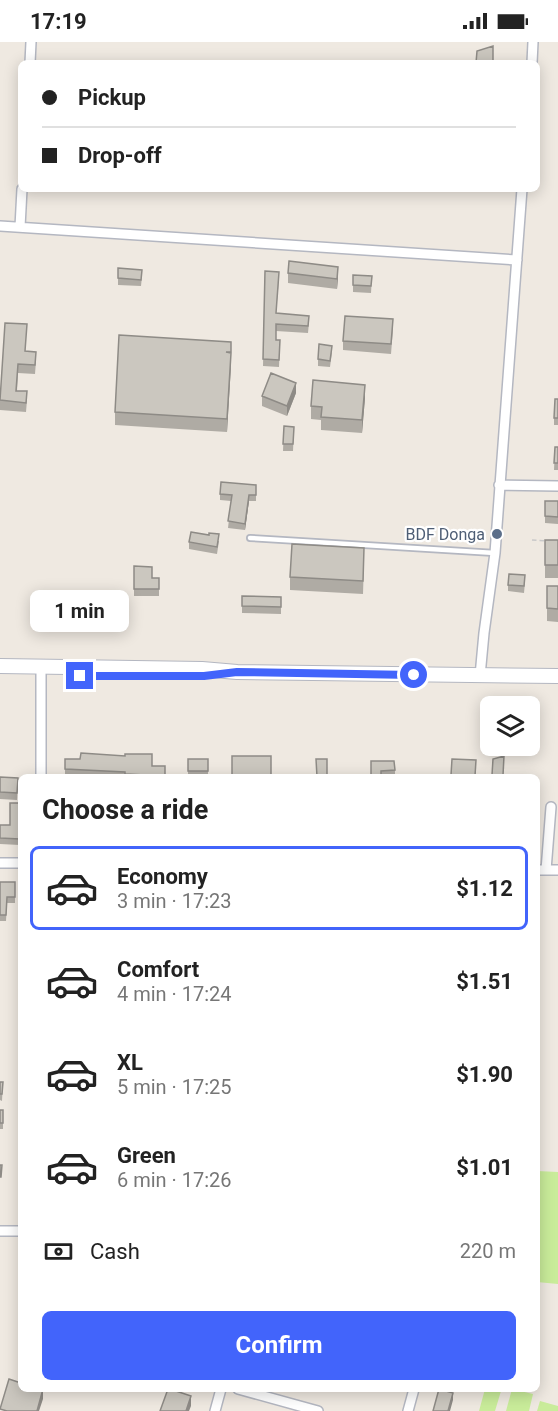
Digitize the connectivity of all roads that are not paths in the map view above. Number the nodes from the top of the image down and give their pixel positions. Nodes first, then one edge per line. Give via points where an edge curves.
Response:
1 (31, 42) edge
2 (533, 42) edge
3 (30, 60) edge
4 (532, 60) edge
5 (22, 192) edge
6 (522, 192) edge
7 (0, 226) edge
8 (20, 227) junction
9 (517, 260) junction
10 (499, 485) junction
11 (558, 486) edge
12 (250, 538) dead end
13 (495, 553) junction
14 (0, 666) edge
15 (41, 671) junction
16 (0, 675) edge
17 (480, 676) junction
18 (558, 676) edge
19 (41, 774) edge
20 (551, 807) dead end
21 (0, 862) edge
22 (18, 863) edge
23 (542, 870) edge
24 (558, 870) edge
25 (0, 1231) edge
26 (18, 1231) edge
27 (220, 1392) edge
28 (249, 1392) edge
29 (413, 1392) edge
30 (215, 1411) edge
31 (318, 1411) edge
32 (408, 1411) edge

1 - 3 street
2 - 4 street
5 - 8 street
6 - 9 street
7 - 8 street
8 - 9 street
9 - 10 street
10 - 11 street
10 - 13 street
12 - 13 lane
13 - 17 street
14 - 15 main road
15 - 16 main road
15 - 17 main road via 202,669
15 - 19 street
17 - 18 main road
20 - 23 street
21 - 22 street
23 - 24 street
25 - 26 street
27 - 30 street
28 - 31 street
29 - 32 street

